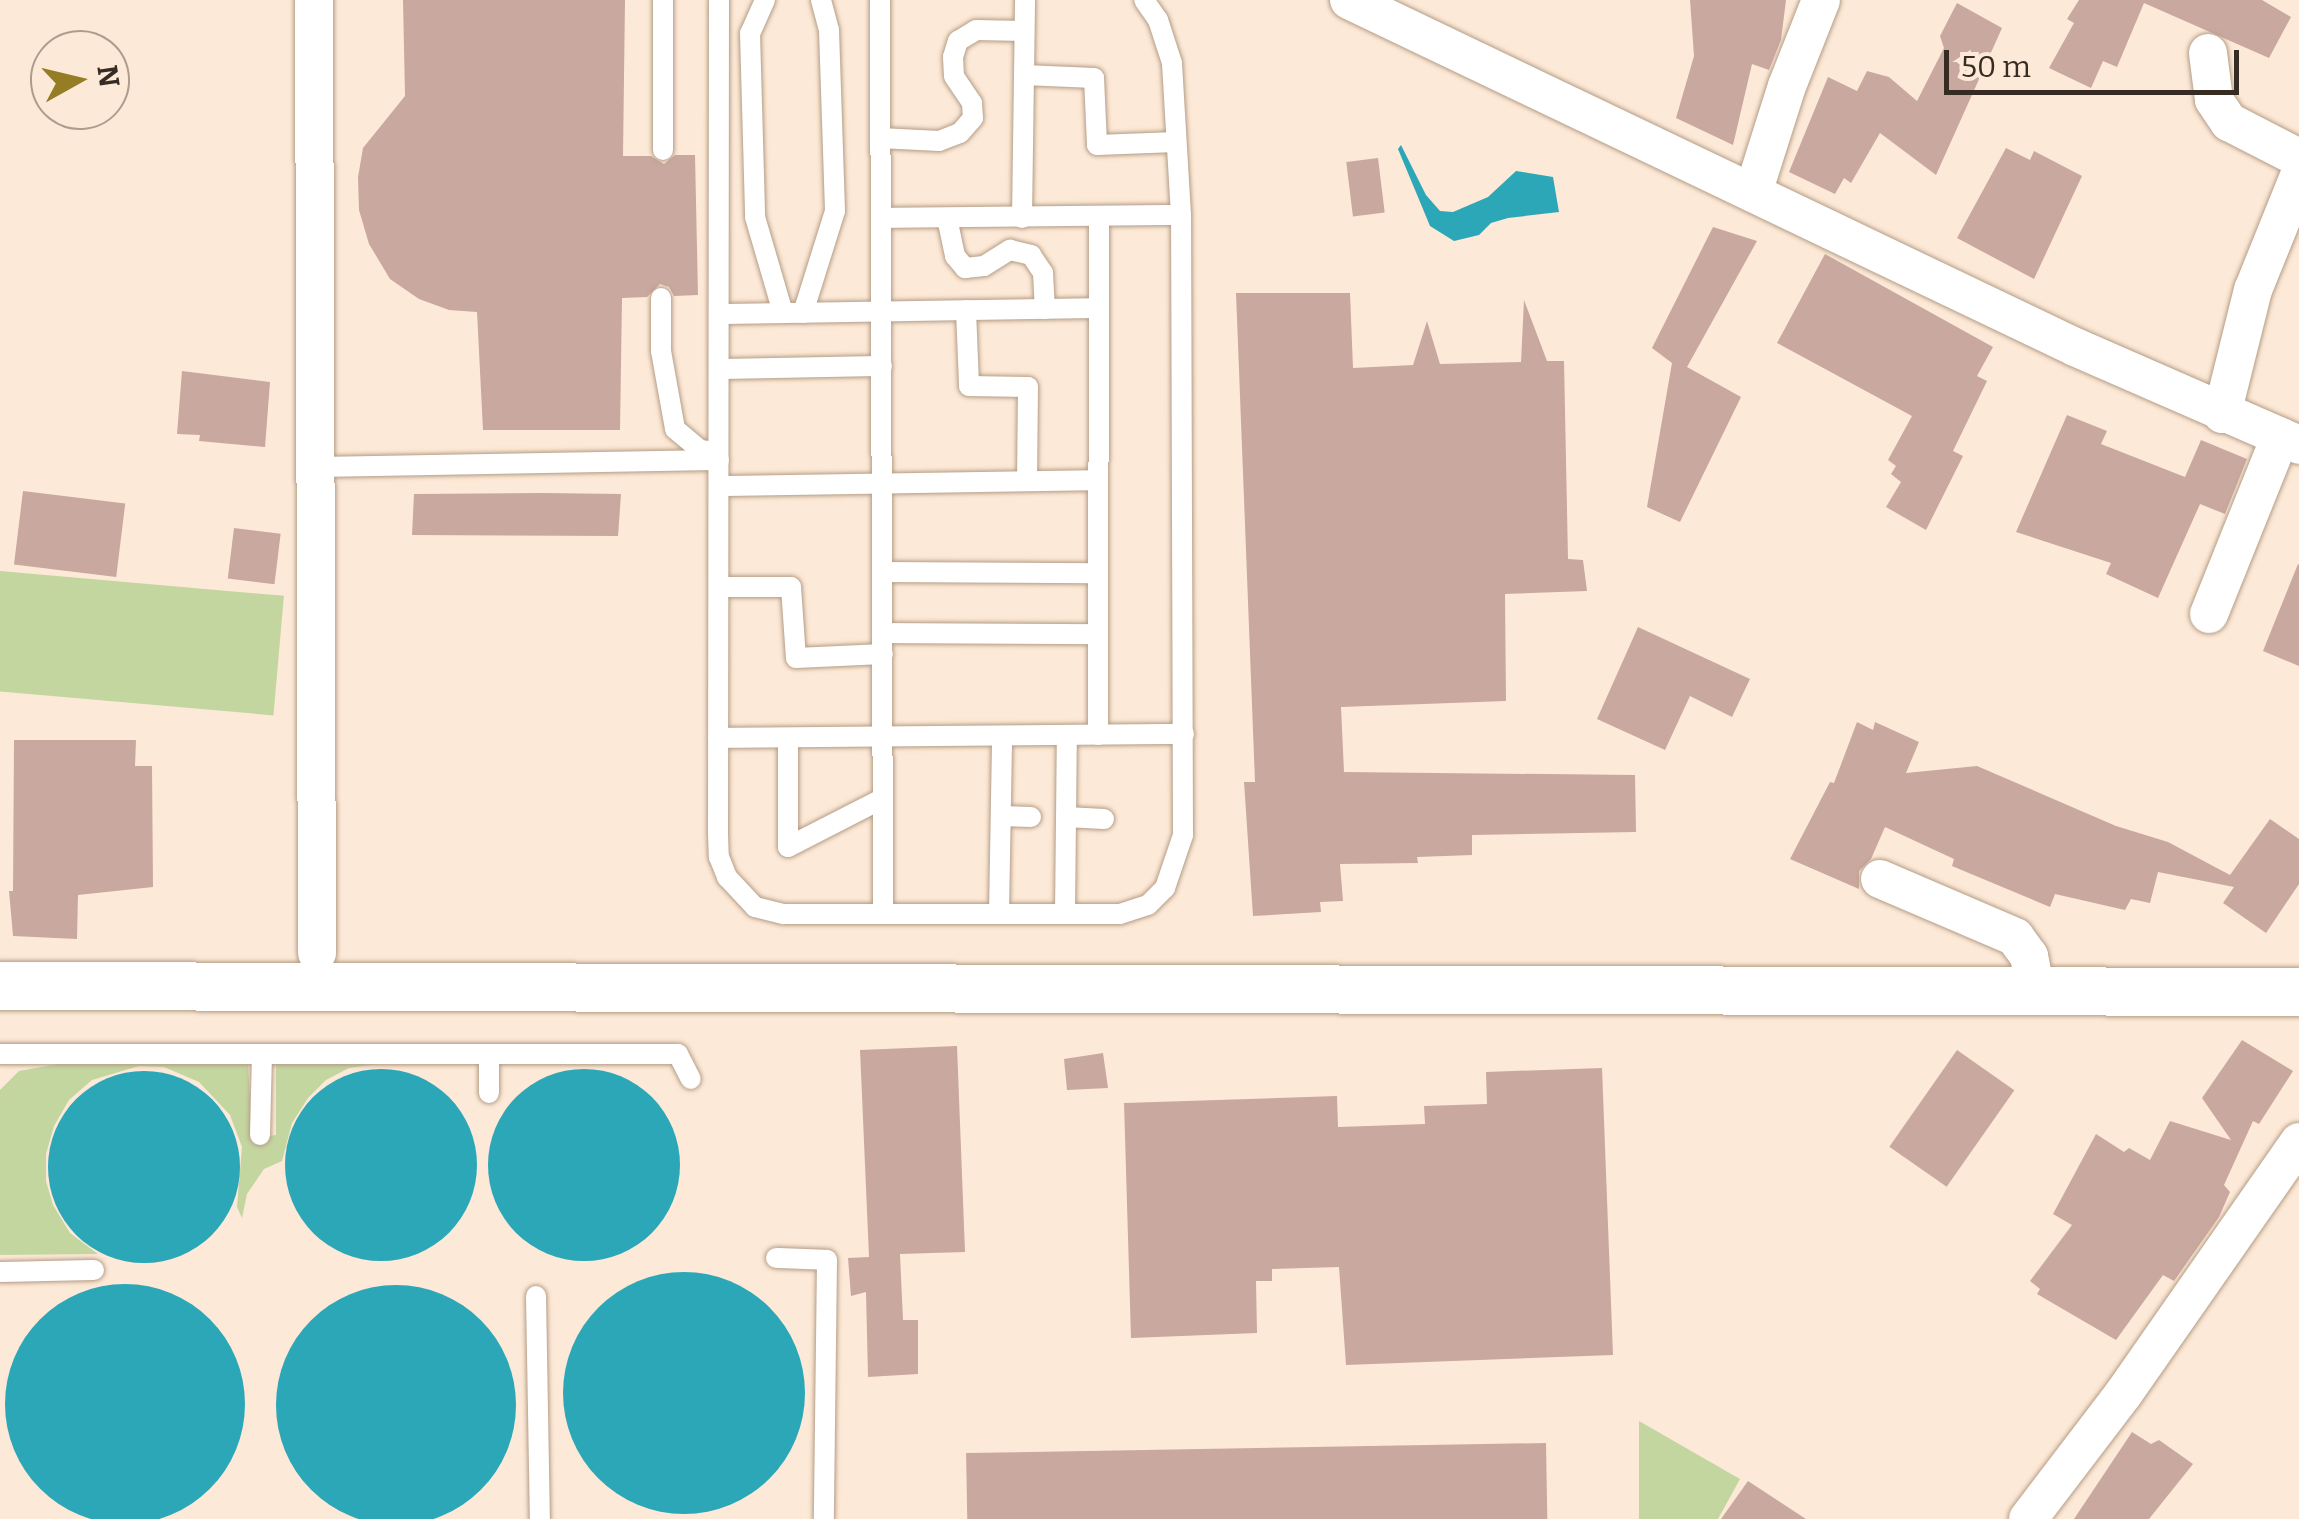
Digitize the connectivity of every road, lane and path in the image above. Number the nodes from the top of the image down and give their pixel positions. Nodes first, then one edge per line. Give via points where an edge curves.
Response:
1 (314, 0) edge
2 (664, 0) edge
3 (719, 0) edge
4 (765, 0) edge
5 (821, 0) edge
6 (880, 0) edge
7 (1025, 0) edge
8 (1144, 0) edge
9 (1349, 0) edge
10 (1821, 0) edge
11 (1024, 31) junction
12 (2208, 53) dead end
13 (1024, 74) junction
14 (880, 138) junction
15 (1176, 142) junction
16 (663, 150) dead end
17 (2299, 158) edge
18 (2299, 176) edge
19 (1753, 192) junction
20 (1181, 215) junction
21 (881, 218) junction
22 (947, 218) junction
23 (1022, 218) junction
24 (1098, 218) junction
25 (661, 298) dead end
26 (1099, 308) junction
27 (1045, 309) junction
28 (966, 310) junction
29 (881, 312) junction
30 (793, 313) junction
31 (720, 314) junction
32 (882, 366) junction
33 (718, 369) junction
34 (2222, 414) junction
35 (2290, 441) edge
36 (719, 456) junction
37 (313, 468) junction
38 (1098, 480) junction
39 (1027, 481) junction
40 (882, 482) junction
41 (720, 486) junction
42 (882, 572) junction
43 (1098, 572) junction
44 (719, 586) junction
45 (2209, 614) dead end
46 (1098, 634) junction
47 (882, 644) junction
48 (1184, 734) junction
49 (1067, 736) junction
50 (1098, 736) junction
51 (1002, 737) junction
52 (718, 738) junction
53 (788, 738) junction
54 (882, 738) junction
55 (882, 799) junction
56 (1001, 816) junction
57 (1031, 817) dead end
58 (1066, 817) junction
59 (1104, 819) dead end
60 (1880, 879) dead end
61 (883, 914) junction
62 (1000, 914) junction
63 (1065, 914) junction
64 (317, 953) dead end
65 (0, 986) edge
66 (2036, 991) junction
67 (2299, 992) edge
68 (0, 1054) edge
69 (262, 1054) junction
70 (489, 1054) junction
71 (691, 1080) dead end
72 (489, 1093) dead end
73 (260, 1135) dead end
74 (2299, 1142) edge
75 (776, 1258) dead end
76 (94, 1270) dead end
77 (0, 1272) edge
78 (536, 1296) dead end
79 (540, 1519) edge
80 (824, 1519) edge
81 (2028, 1519) edge

1 - 37 street
2 - 16 lane
3 - 31 lane
4 - 30 lane via 750,33 755,217
5 - 30 lane via 829,30 835,211
6 - 14 lane
7 - 11 lane
8 - 15 lane via 1172,63
9 - 19 street
10 - 19 street
11 - 13 lane
11 - 14 lane via 976,30 958,40 954,76 972,103 972,118 960,134 939,141
12 - 17 street via 2214,100 2229,122
13 - 15 lane via 1094,78 1097,144
13 - 23 lane
14 - 21 lane
15 - 20 lane
18 - 34 street via 2253,290
19 - 34 street
20 - 24 lane
20 - 48 lane
21 - 22 lane
21 - 29 lane
22 - 23 lane
22 - 27 lane via 955,256 965,268 984,266 1010,250 1031,255 1043,274
23 - 24 lane
24 - 26 lane
25 - 36 lane via 661,351 675,429
26 - 27 lane
26 - 38 lane
27 - 28 lane
28 - 29 lane
28 - 39 lane via 969,386 1028,388
29 - 30 lane
29 - 32 lane
30 - 31 lane
31 - 33 lane
32 - 33 lane
32 - 40 lane
33 - 36 lane
34 - 35 street
35 - 45 street
36 - 37 lane
36 - 41 lane
37 - 64 street
38 - 39 lane
38 - 43 lane
39 - 40 lane
40 - 41 lane
40 - 42 lane
41 - 44 lane
42 - 43 lane
42 - 47 lane
43 - 46 lane
44 - 47 lane via 791,587 796,658
44 - 52 lane
46 - 47 lane
46 - 50 lane
47 - 54 lane
48 - 50 lane
48 - 63 lane via 1183,835 1165,888 1148,905 1120,914
49 - 50 lane
49 - 51 lane
49 - 58 lane
51 - 54 lane
51 - 56 lane
52 - 53 lane
52 - 61 lane via 718,857 738,893 784,914
53 - 54 lane
53 - 55 lane via 788,846
54 - 55 lane
55 - 61 lane
56 - 57 lane
56 - 62 lane
58 - 59 lane
58 - 63 lane
60 - 66 street via 2015,937 2029,956
61 - 62 lane
62 - 63 lane
65 - 66 street
66 - 67 street
68 - 69 lane
69 - 70 lane
69 - 73 lane
70 - 71 lane via 678,1054
70 - 72 lane
74 - 81 street
75 - 80 lane via 827,1260
76 - 77 lane
78 - 79 lane

